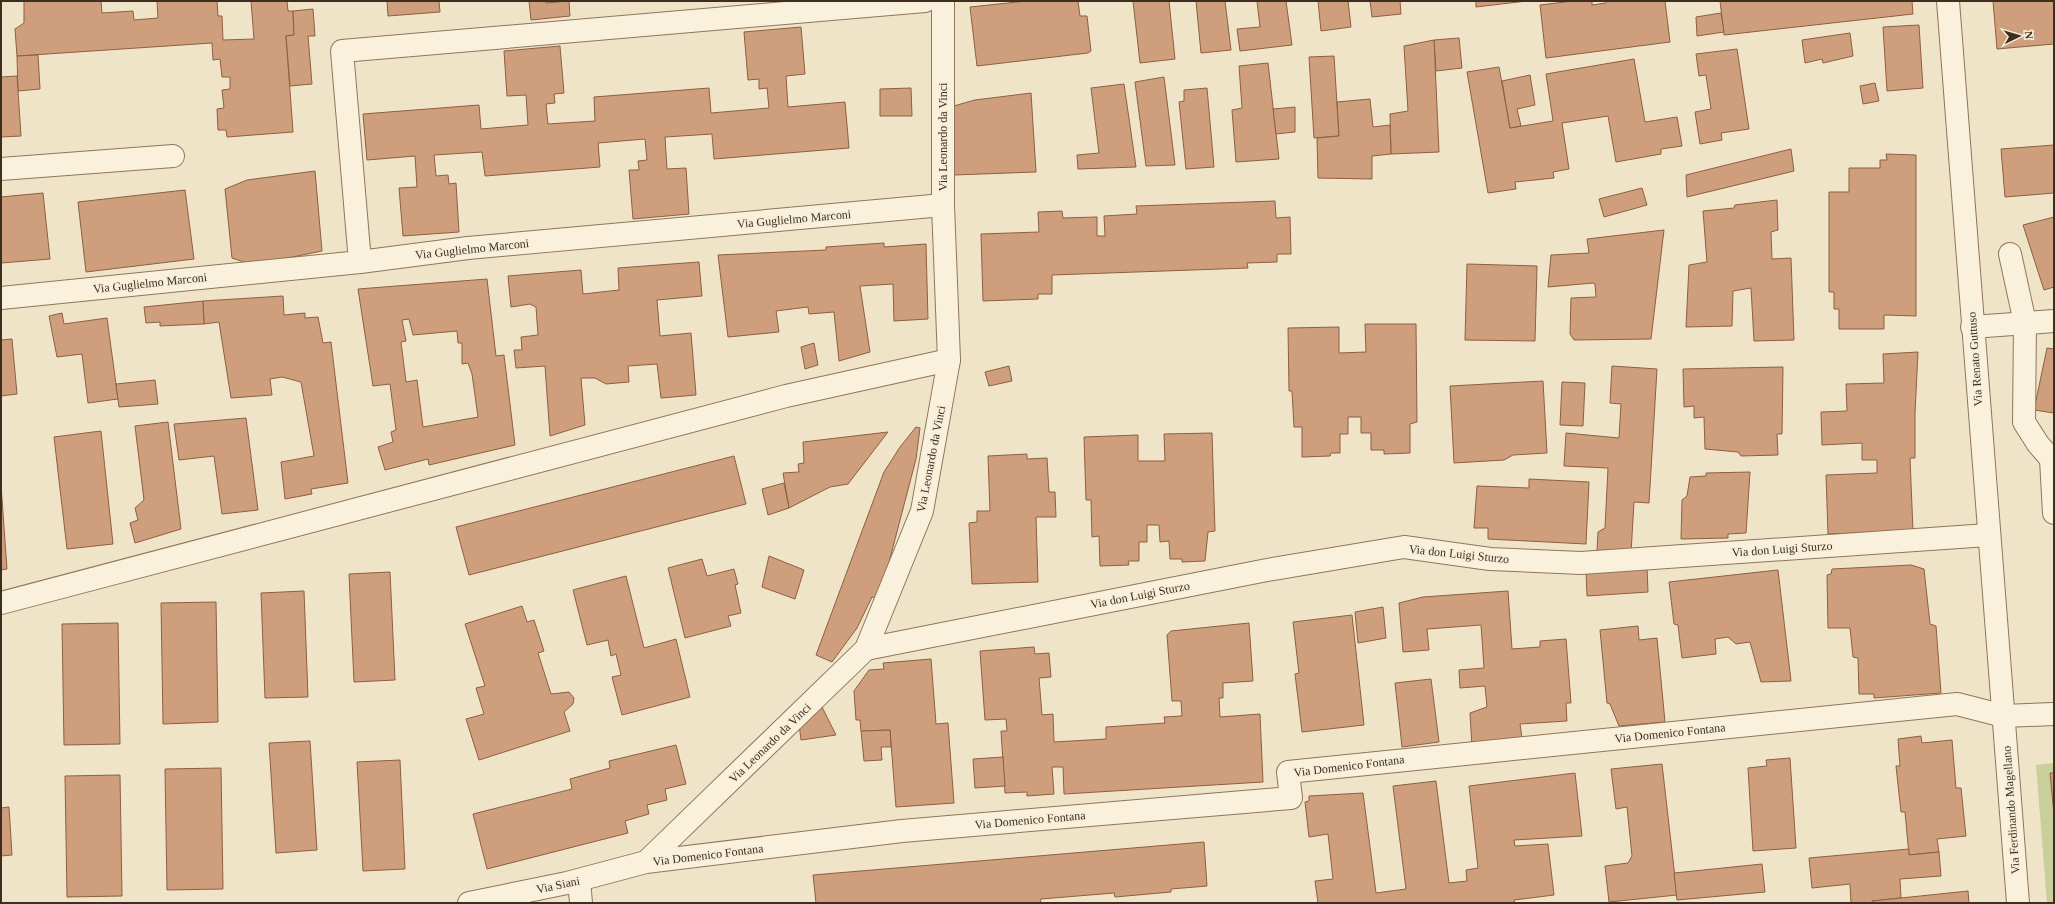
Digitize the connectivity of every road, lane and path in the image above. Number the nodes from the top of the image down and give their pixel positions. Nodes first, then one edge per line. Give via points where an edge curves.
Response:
1 (925, 1) edge
2 (944, 1) edge
3 (1948, 1) edge
4 (173, 156) dead end
5 (1, 169) edge
6 (943, 205) junction
7 (2010, 254) dead end
8 (360, 262) junction
9 (1, 298) edge
10 (2054, 321) edge
11 (2025, 323) junction
12 (1972, 327) junction
13 (949, 360) junction
14 (2054, 513) edge
15 (1988, 535) junction
16 (1, 603) edge
17 (866, 649) junction
18 (2054, 714) edge
19 (2004, 716) junction
20 (646, 862) junction
21 (579, 880) junction
22 (469, 903) edge
23 (581, 903) edge
24 (2018, 903) edge

1 - 8 street via 342,51
2 - 6 street, Via Leonardo da Vinci
3 - 12 street, Via Renato Guttuso
4 - 5 street
6 - 8 street, Via Guglielmo Marconi via 468,248
6 - 13 street, Via Leonardo da Vinci
7 - 11 street
8 - 9 street, Via Guglielmo Marconi
10 - 11 street
11 - 12 street
11 - 14 street via 2024,422 2051,459
12 - 15 street, Via Renato Guttuso
13 - 16 street via 786,396
13 - 17 street, Via Leonardo da Vinci via 922,511
15 - 17 street, Via don Luigi Sturzo via 1581,562 1490,559 1404,547 1267,570
15 - 19 street, Via Renato Guttuso
17 - 20 street, Via Leonardo da Vinci
18 - 19 street
19 - 20 street, Via Domenico Fontana via 1957,704 1288,772 1290,798 902,831
19 - 24 street, Via Ferdinando Magellano
20 - 21 street, Via Siani
21 - 22 street, Via Siani
21 - 23 street

